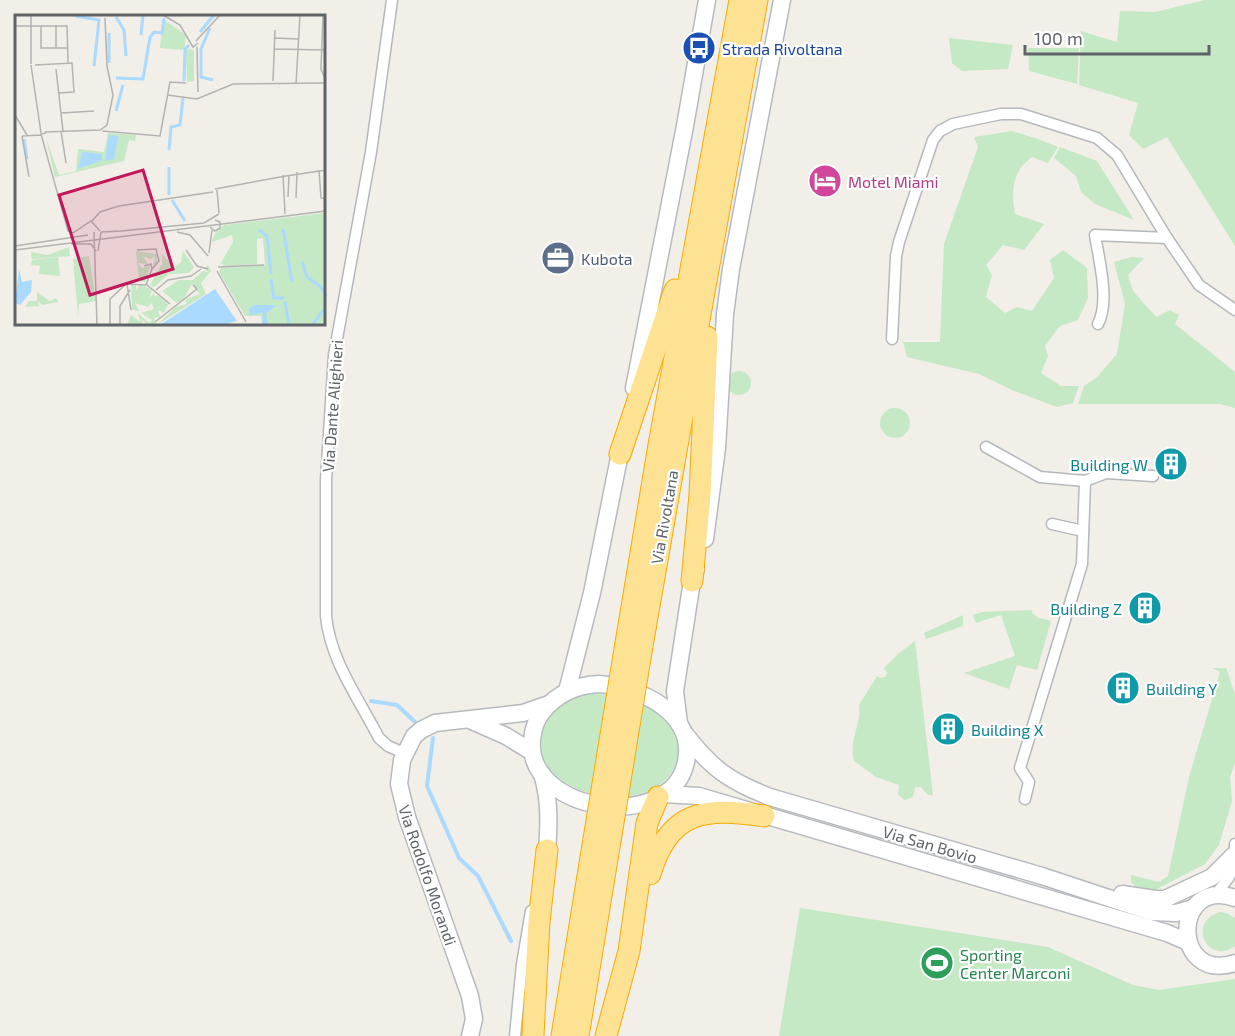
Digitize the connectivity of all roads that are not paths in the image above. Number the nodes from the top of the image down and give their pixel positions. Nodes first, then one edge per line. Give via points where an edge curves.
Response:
1 (392, 0) edge
2 (707, 0) edge
3 (757, 0) edge
4 (766, 0) edge
5 (782, 0) edge
6 (737, 5) edge
7 (747, 54) junction
8 (727, 70) junction
9 (726, 170) junction
10 (1167, 238) junction
11 (1235, 310) edge
12 (1098, 324) dead end
13 (892, 339) dead end
14 (986, 447) dead end
15 (620, 454) junction
16 (1153, 476) dead end
17 (1085, 481) junction
18 (1052, 524) dead end
19 (1083, 531) junction
20 (692, 582) junction
21 (634, 644) junction
22 (567, 691) junction
23 (549, 704) junction
24 (468, 719) junction
25 (682, 729) junction
26 (532, 752) junction
27 (405, 753) junction
28 (542, 774) junction
29 (661, 796) junction
30 (1025, 799) dead end
31 (764, 816) junction
32 (602, 840) junction
33 (547, 850) junction
34 (1234, 851) edge
35 (1042, 876) junction
36 (1215, 896) junction
37 (1235, 898) edge
38 (1194, 908) junction
39 (633, 929) junction
40 (1188, 942) junction
41 (1235, 963) edge
42 (470, 1036) edge
43 (515, 1036) edge
44 (533, 1036) edge
45 (562, 1036) edge
46 (578, 1036) edge
47 (606, 1036) edge

1 - 27 street, Via Dante Alighieri via 372,152 334,355 326,480 328,635 379,738
2 - 15 main road
3 - 7 highway, Via Rivoltana
4 - 7 highway
5 - 20 main road via 731,269 714,470 704,547
6 - 8 highway, Via Rivoltana
7 - 9 highway, Via Rivoltana
8 - 15 highway via 675,291
8 - 21 highway, Via Rivoltana via 663,423
9 - 20 highway via 721,247 707,325
9 - 21 highway, Via Rivoltana
10 - 11 street via 1199,285
10 - 12 street via 1095,235 1103,297 1103,315
10 - 13 street via 1117,155 1097,138 1021,114 953,124 933,140 899,242
14 - 17 street via 1040,477
15 - 22 main road
16 - 17 street via 1106,473
17 - 19 street
18 - 19 street
19 - 30 street via 1082,564 1020,768 1029,782
20 - 25 main road via 675,691
21 - 32 highway, Via Rivoltana, bridge
22 - 23 main road
22 - 25 main road via 593,684 627,689 659,704
23 - 24 main road, Via Rodolfo Morandi via 523,713
23 - 26 main road via 536,724
24 - 26 main road
24 - 27 main road, Via Rodolfo Morandi via 443,721 421,730
25 - 29 main road via 687,750 684,767
25 - 35 main road, Via San Bovio via 715,768 759,793
26 - 28 main road
27 - 42 main road, Via Rodolfo Morandi via 399,777 400,794 470,996 474,1019
28 - 29 main road via 563,793 595,805 631,806
28 - 33 main road via 549,812
29 - 31 main road, Via San Bovio via 693,795
29 - 39 highway via 647,823
31 - 39 highway via 707,813 673,830 656,854
31 - 40 main road, Via San Bovio
32 - 45 highway, Via Rivoltana
32 - 46 highway, Via Rivoltana
33 - 43 street via 524,946
33 - 44 highway via 538,922
34 - 35 main road via 1218,872 1203,883 1160,900
34 - 36 street via 1229,877
35 - 38 main road, Via San Bovio via 1151,912 1176,913
36 - 37 main road
36 - 38 main road
38 - 40 main road via 1187,924
39 - 47 highway
40 - 41 main road via 1206,963

